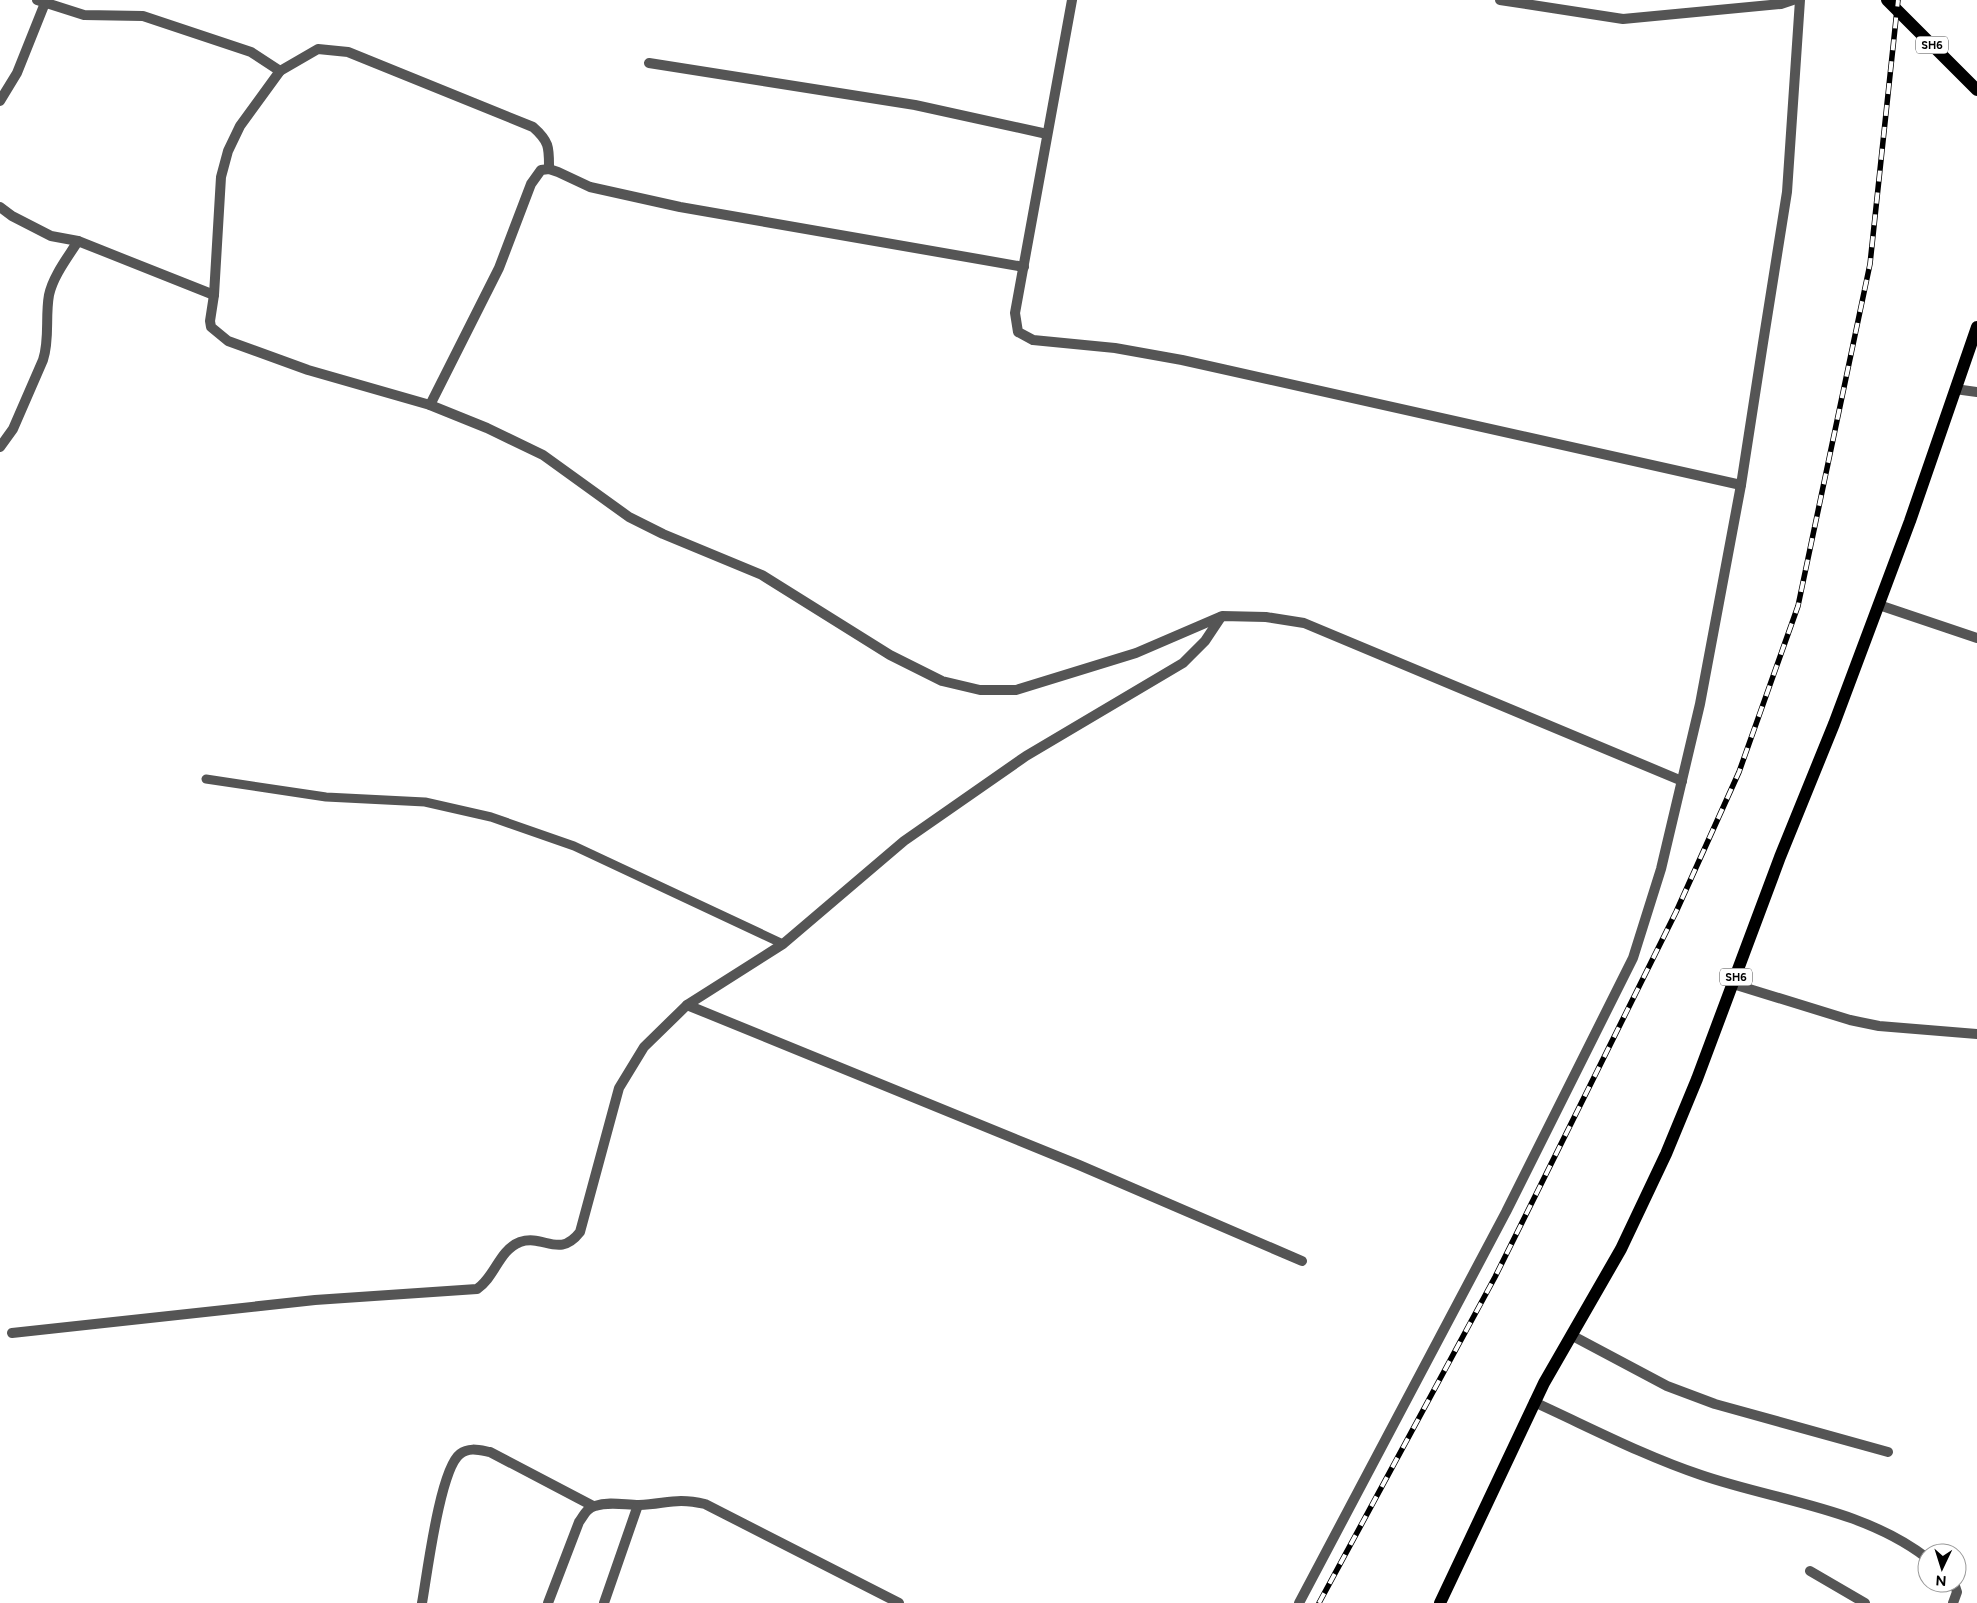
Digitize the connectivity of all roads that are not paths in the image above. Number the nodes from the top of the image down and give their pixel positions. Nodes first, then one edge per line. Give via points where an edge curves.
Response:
1 (1072, 0) edge
2 (1500, 0) edge
3 (1794, 0) edge
4 (1800, 0) edge
5 (1886, 0) edge
6 (41, 1) edge
7 (649, 63) dead end
8 (280, 71) junction
9 (1977, 90) edge
10 (0, 102) edge
11 (1048, 134) junction
12 (549, 169) junction
13 (0, 207) edge
14 (78, 241) junction
15 (1024, 267) junction
16 (214, 295) junction
17 (1977, 326) edge
18 (1955, 389) junction
19 (1977, 392) edge
20 (430, 405) junction
21 (0, 447) edge
22 (1741, 485) junction
23 (1879, 605) junction
24 (1222, 616) junction
25 (1977, 638) edge
26 (206, 779) dead end
27 (1682, 781) junction
28 (783, 944) junction
29 (1733, 984) junction
30 (687, 1005) junction
31 (1977, 1034) edge
32 (1302, 1261) dead end
33 (12, 1333) dead end
34 (1571, 1335) junction
35 (1534, 1402) junction
36 (1888, 1452) dead end
37 (638, 1504) junction
38 (593, 1506) junction
39 (1917, 1551) edge
40 (1810, 1571) dead end
41 (422, 1603) edge
42 (548, 1603) edge
43 (604, 1603) edge
44 (899, 1603) edge
45 (1299, 1603) edge
46 (1440, 1603) edge
47 (1865, 1603) edge

1 - 11 street
2 - 3 street via 1623,19 1782,4
4 - 22 street via 1787,192
5 - 9 main road, SH6
6 - 8 street via 84,15 143,16 251,52
6 - 10 street via 17,73
7 - 11 street via 915,105
8 - 12 street via 318,49 348,52 533,127 548,144
8 - 16 street via 240,126 228,151 221,177
11 - 15 street
12 - 15 street via 590,187 680,207
12 - 20 street via 541,170 532,184 499,268
13 - 14 street via 51,236
14 - 16 street
14 - 21 street via 52,284 46,349 12,429
15 - 22 street via 1015,323 1018,332 1033,340 1115,348 1182,360
16 - 20 street via 211,327 228,341 308,370
17 - 18 main road, SH6
18 - 19 street
18 - 23 main road, SH6
20 - 24 street via 488,428 543,456 629,517 762,575 890,655 942,681 980,690 1016,690 1136,653
22 - 27 street via 1700,704
23 - 25 street
23 - 29 main road, SH6
24 - 27 street via 1266,617 1304,623
24 - 28 street via 1205,641 1183,663 1026,756 912,835
26 - 28 lane via 326,797 424,802 491,817 574,846
27 - 45 street via 1662,869 1633,958 1506,1212
28 - 30 street
29 - 31 street via 1879,1026
29 - 34 main road, SH6 via 1666,1154 1621,1249
30 - 32 street via 1079,1165
30 - 33 street via 644,1047 619,1088 580,1232 574,1240 563,1245 522,1242 510,1248 487,1282 477,1289 315,1300
34 - 35 main road, SH6
34 - 36 street via 1667,1386 1715,1404
35 - 39 street via 1698,1475 1846,1515
35 - 46 main road, SH6
37 - 38 street
37 - 43 street
37 - 44 street via 686,1499 705,1504
38 - 41 street via 490,1452 473,1449 459,1454 442,1493
38 - 42 street via 579,1522
40 - 47 street

